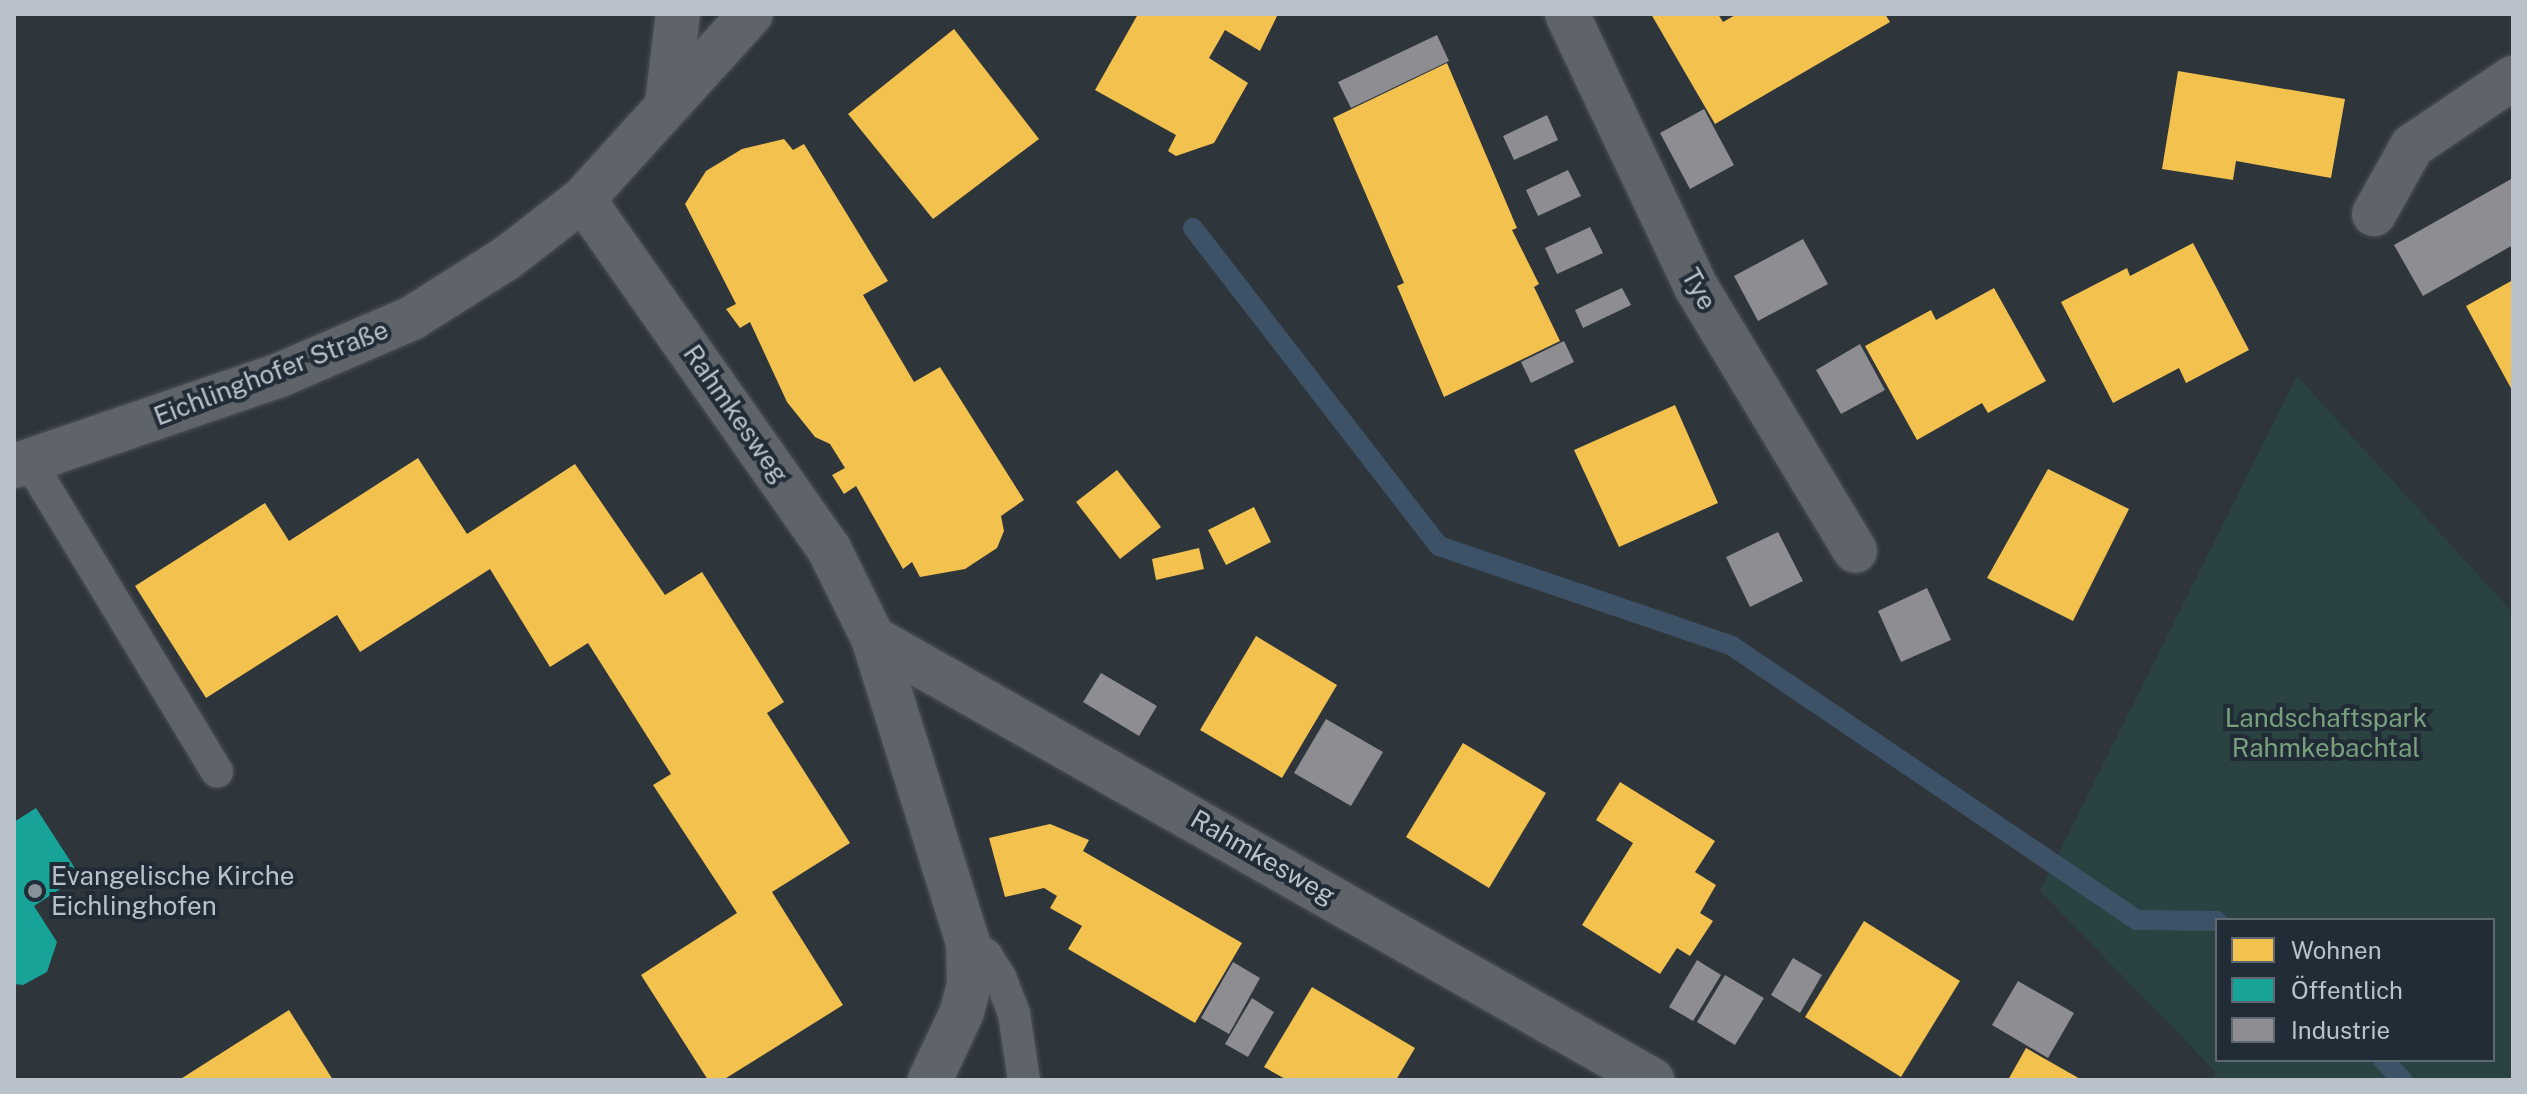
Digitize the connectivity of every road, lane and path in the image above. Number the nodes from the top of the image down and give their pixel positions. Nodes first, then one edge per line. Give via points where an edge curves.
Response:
1 (678, 14) edge
2 (751, 14) edge
3 (1567, 14) edge
4 (2513, 78) edge
5 (667, 103) junction
6 (583, 199) junction
7 (2374, 214) dead end
8 (21, 464) edge
9 (1855, 551) dead end
10 (873, 638) junction
11 (217, 771) dead end
12 (968, 943) junction
13 (930, 1080) edge
14 (1024, 1080) edge
15 (1652, 1080) edge

1 - 5 street
2 - 5 street, Eichlinghofer Straße
3 - 9 street, Tye via 1696,287
4 - 7 street via 2412,146
5 - 6 street, Eichlinghofer Straße
6 - 8 street, Eichlinghofer Straße via 507,258 383,333 282,374
6 - 10 street, Rahmkesweg via 829,549
8 - 11 lane
10 - 12 street, Rahmkesweg
10 - 15 street, Rahmkesweg
12 - 13 street, Rahmkesweg via 969,985 962,1012
12 - 14 lane, Rahmkesweg via 986,955 1000,977 1014,1014

